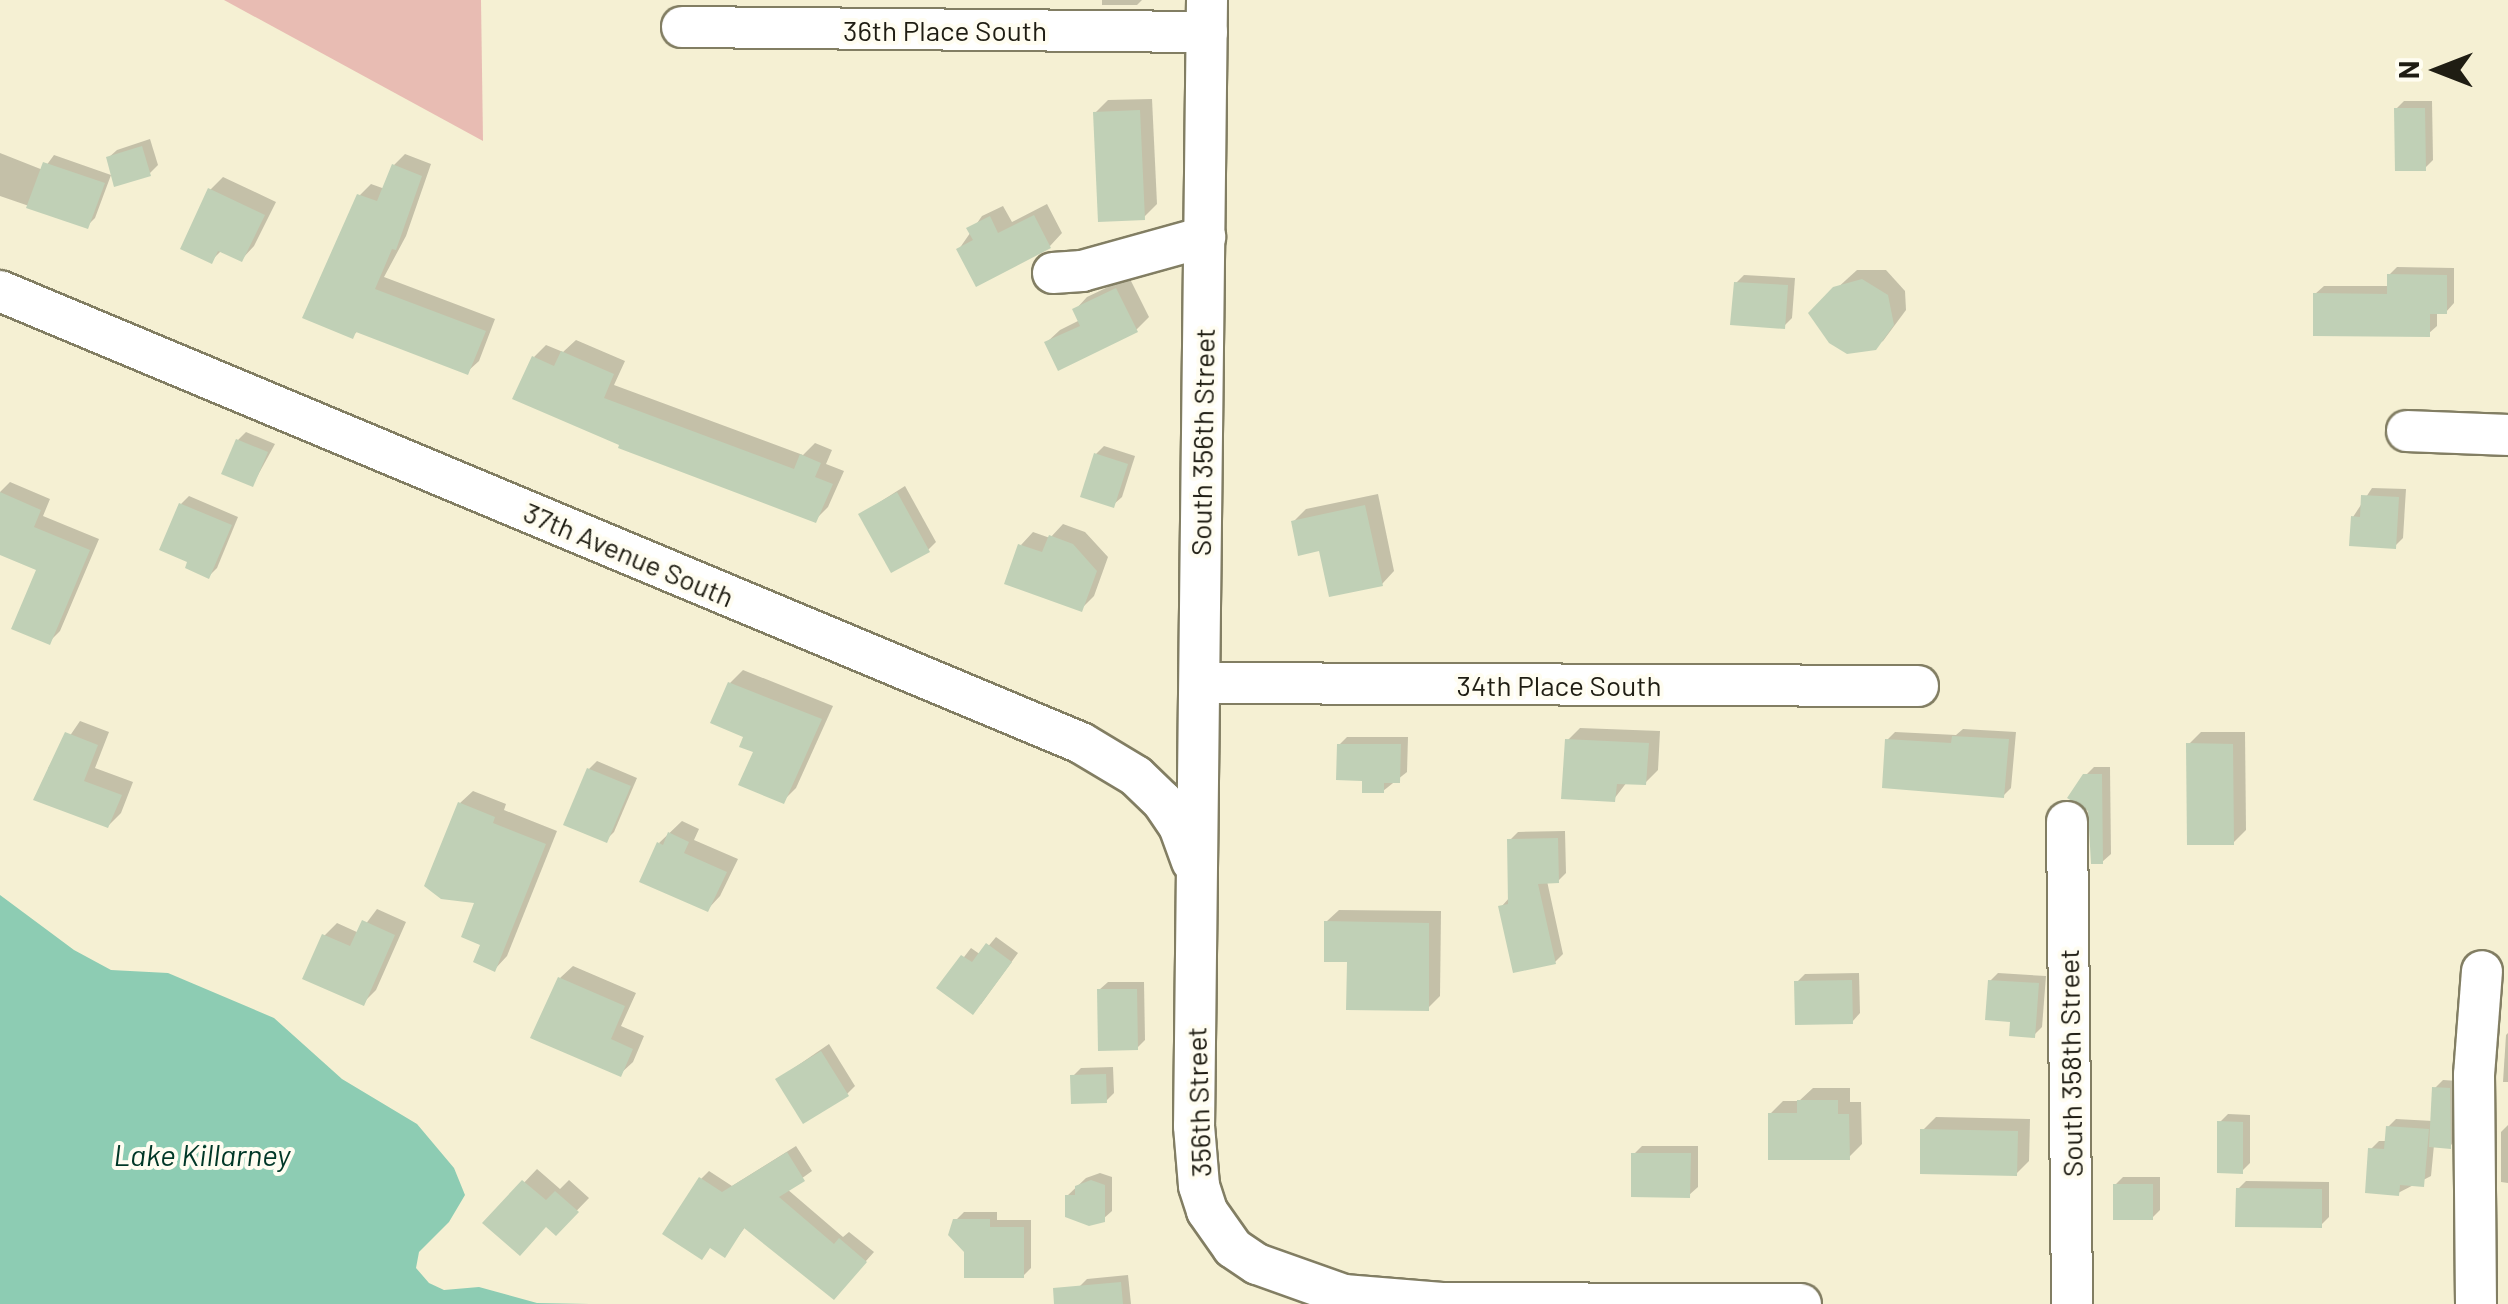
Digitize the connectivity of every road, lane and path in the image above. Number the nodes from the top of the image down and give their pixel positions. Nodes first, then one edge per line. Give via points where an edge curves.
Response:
1 (1207, 16) edge
2 (682, 28) dead end
3 (1205, 237) junction
4 (1053, 273) dead end
5 (0, 290) edge
6 (2407, 432) dead end
7 (2508, 435) edge
8 (1200, 683) junction
9 (1918, 686) dead end
10 (2067, 822) dead end
11 (1197, 885) junction
12 (2482, 971) dead end
13 (1801, 1304) edge
14 (2072, 1304) edge
15 (2476, 1304) edge

1 - 2 street, 36th Place South
1 - 3 street, South 356th Street
3 - 4 street
3 - 8 street, South 356th Street
5 - 11 street, 37th Avenue South via 1081,743 1162,800 1188,847
6 - 7 street
8 - 9 street, 34th Place South
8 - 11 street, South 356th Street
10 - 14 street, South 358th Street
11 - 13 street, 356th Street via 1199,1186 1212,1220 1234,1248 1287,1278 1406,1302
12 - 15 street via 2474,1075

